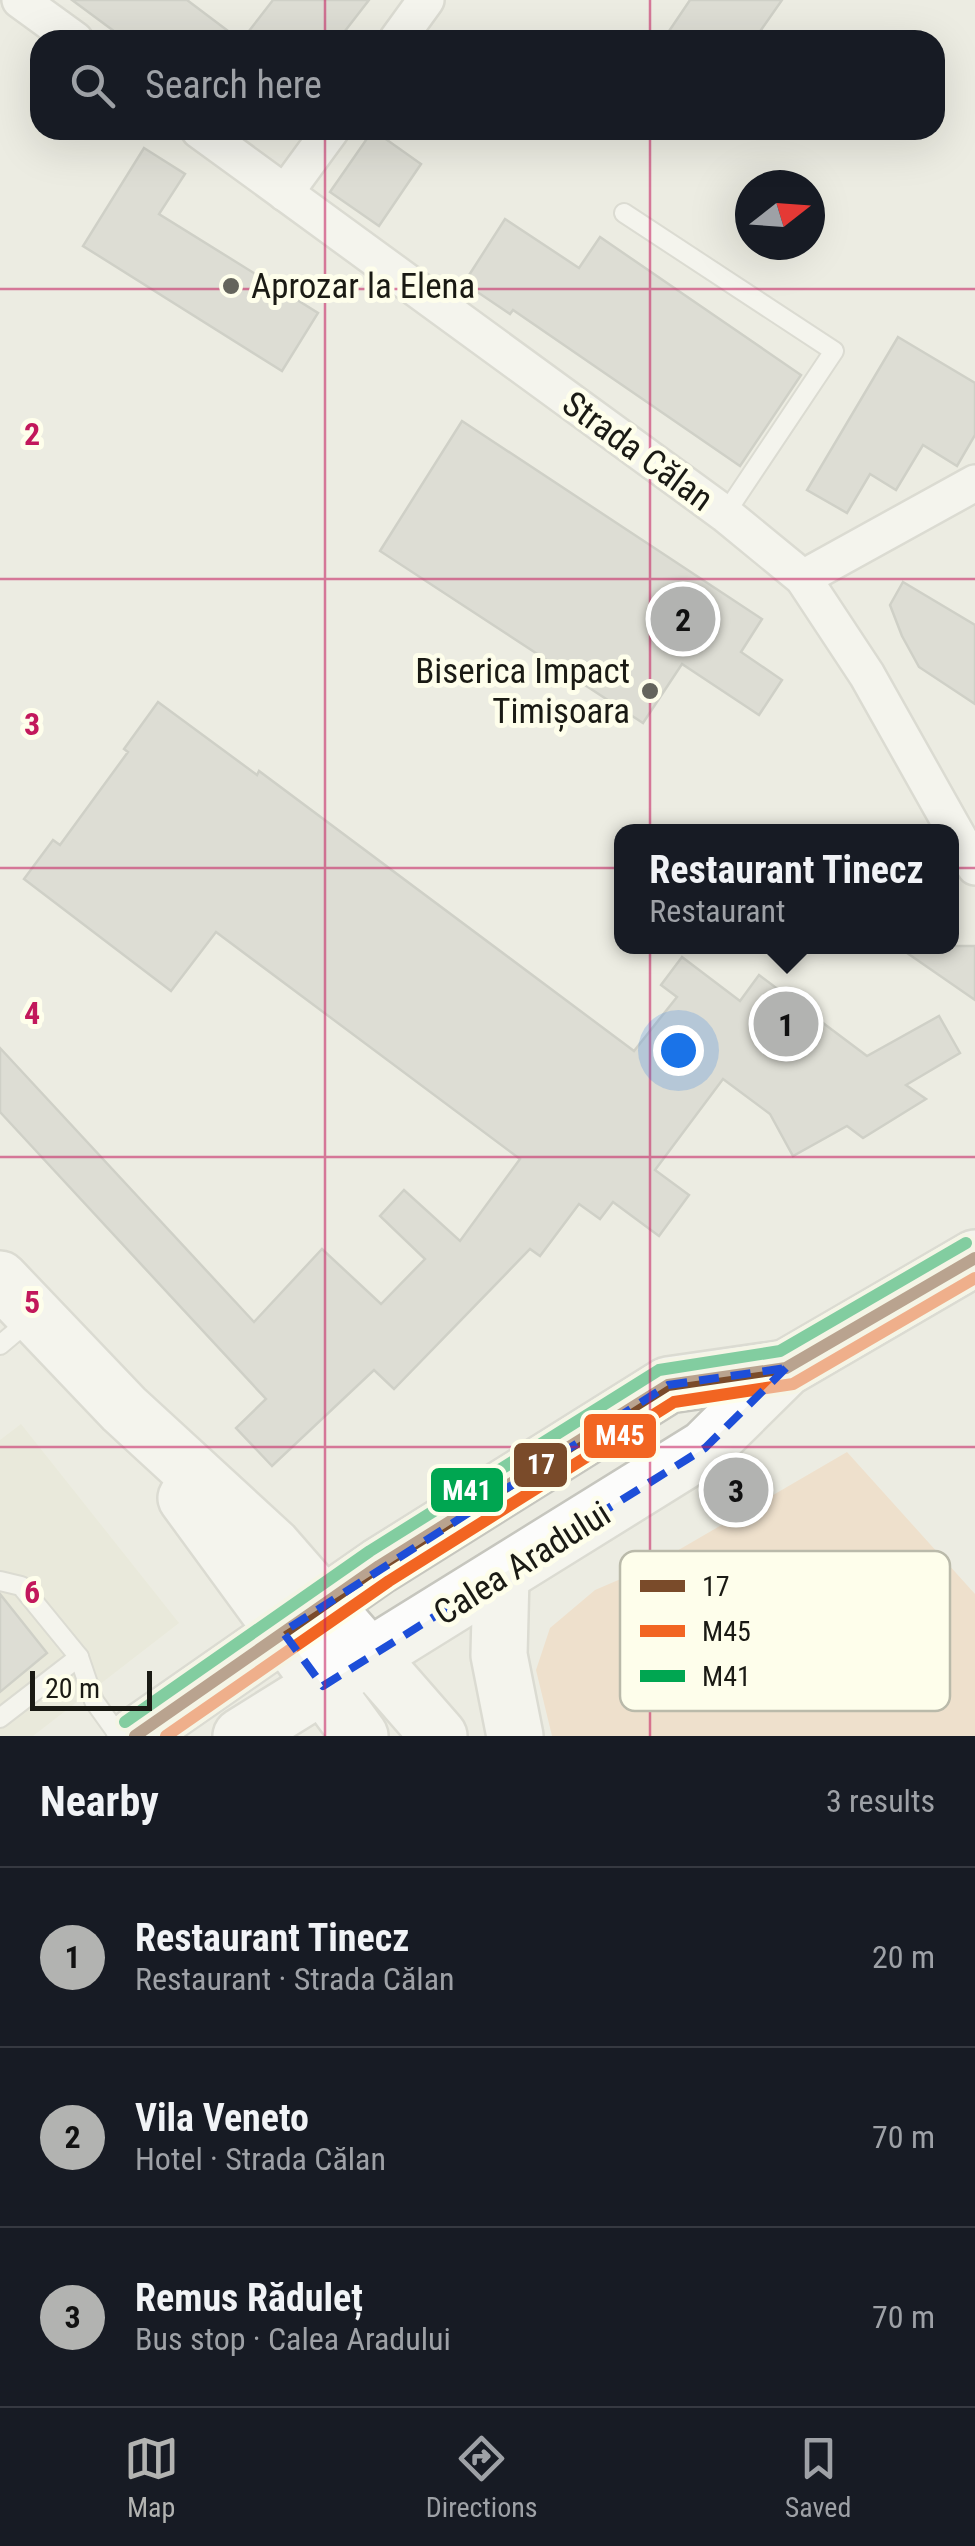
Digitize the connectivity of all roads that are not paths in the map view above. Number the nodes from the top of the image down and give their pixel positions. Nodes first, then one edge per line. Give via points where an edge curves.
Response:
1 (20, 0) edge
2 (426, 0) edge
3 (61, 30) edge
4 (404, 30) edge
5 (213, 140) edge
6 (324, 140) edge
7 (285, 193) junction
8 (624, 213) dead end
9 (975, 483) edge
10 (726, 514) junction
11 (802, 578) junction
12 (951, 824) edge
13 (959, 837) edge
14 (975, 866) edge
15 (975, 1258) edge
16 (11, 1314) edge
17 (786, 1368) junction
18 (501, 1576) junction
19 (0, 1582) edge
20 (303, 1618) junction
21 (79, 1657) junction
22 (370, 1657) junction
23 (322, 1686) junction
24 (0, 1718) edge
25 (119, 1736) edge
26 (135, 1736) edge
27 (241, 1736) edge
28 (360, 1736) edge
29 (439, 1736) edge
30 (515, 1736) edge

1 - 3 street
2 - 4 street
5 - 7 street, Strada Călan
6 - 7 street
7 - 10 street, Strada Călan
8 - 10 lane via 834,351
9 - 11 street
10 - 11 street, Strada Călan
11 - 12 street, Strada Călan via 868,675
13 - 14 street, Strada Călan
15 - 17 main road, Calea Aradului
16 - 20 main road via 124,1409
17 - 18 main road, Calea Aradului via 704,1448
17 - 20 main road, Calea Aradului via 668,1386
18 - 22 main road, Calea Aradului
18 - 30 main road via 499,1655
19 - 21 lane via 20,1586
20 - 22 main road
20 - 23 main road
20 - 26 main road, Calea Aradului
21 - 24 lane
21 - 25 lane via 94,1701
22 - 23 main road, Calea Aradului
22 - 29 main road
23 - 27 main road, Calea Aradului
23 - 28 main road

